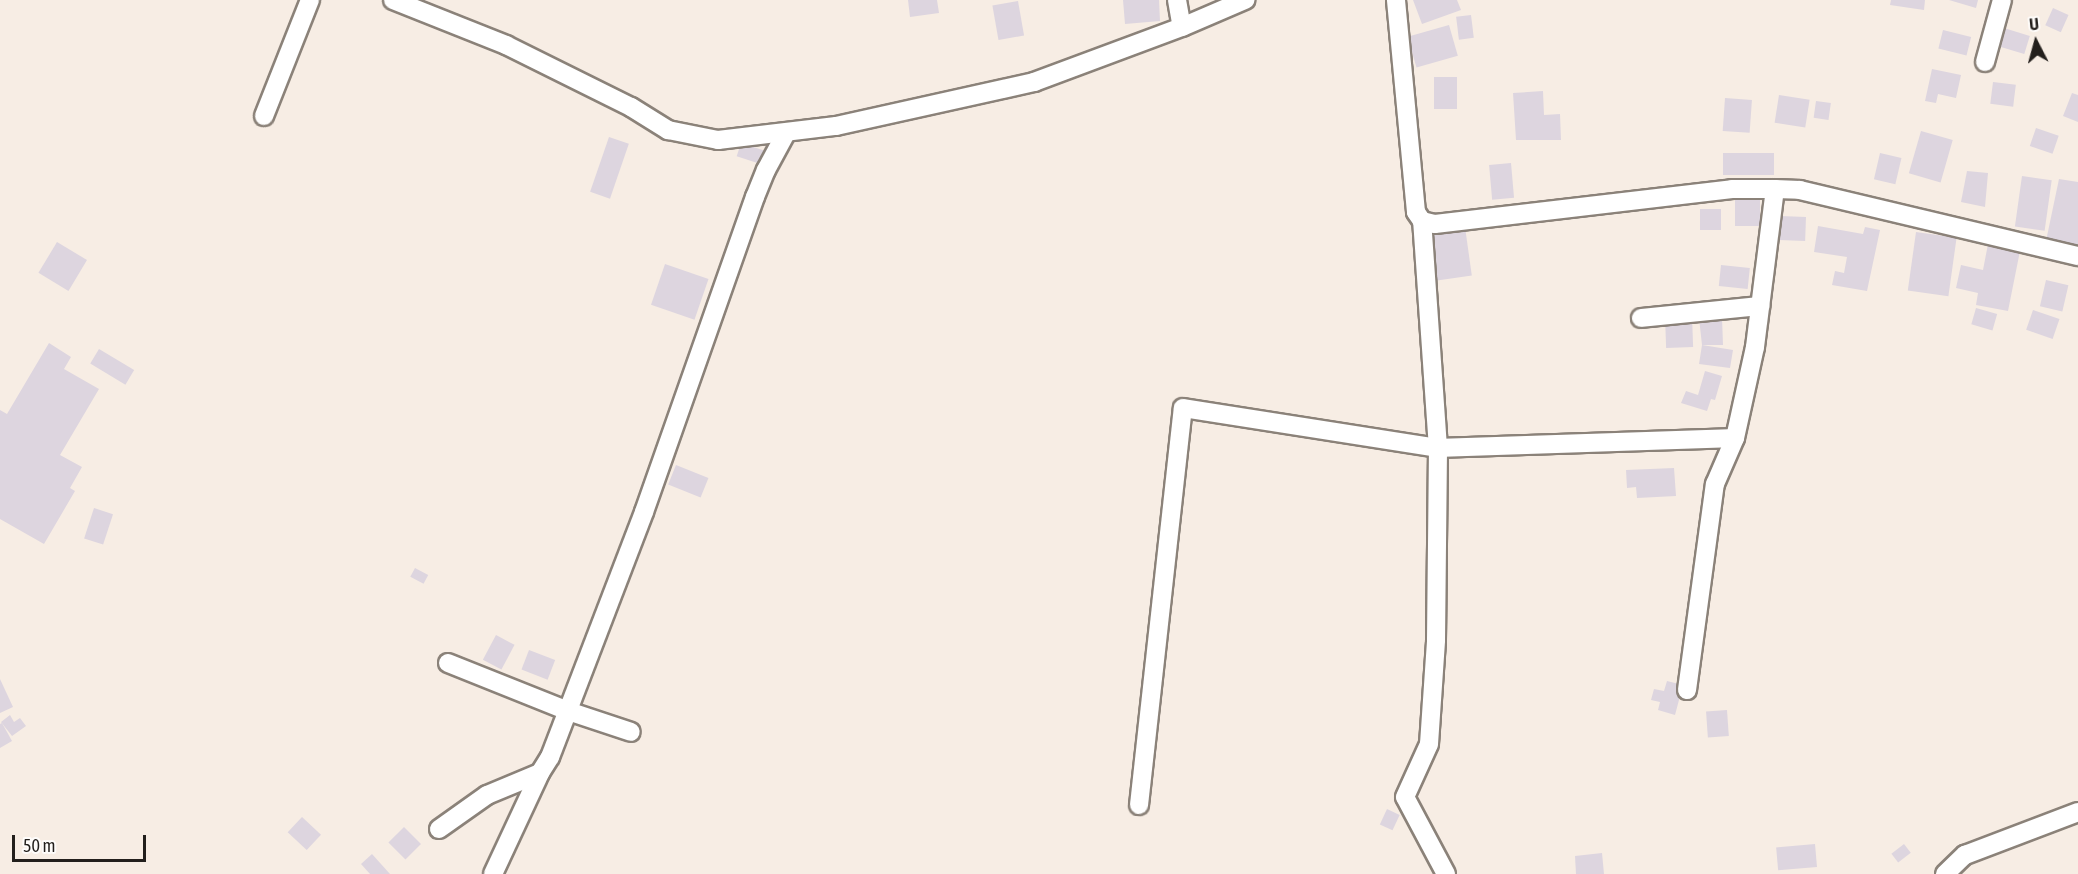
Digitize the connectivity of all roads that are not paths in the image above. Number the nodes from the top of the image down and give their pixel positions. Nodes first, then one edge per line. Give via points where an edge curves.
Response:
1 (310, 0) edge
2 (393, 0) edge
3 (1178, 0) edge
4 (1395, 0) edge
5 (2002, 0) edge
6 (1241, 1) edge
7 (1182, 27) junction
8 (1985, 62) dead end
9 (264, 116) dead end
10 (786, 133) junction
11 (1775, 189) junction
12 (1422, 221) junction
13 (2078, 256) edge
14 (1760, 306) junction
15 (1641, 318) dead end
16 (1735, 438) junction
17 (1438, 448) junction
18 (448, 663) dead end
19 (1687, 690) dead end
20 (568, 711) junction
21 (631, 732) dead end
22 (540, 773) junction
23 (1139, 805) dead end
24 (2078, 812) edge
25 (439, 829) dead end
26 (1446, 873) edge
27 (493, 874) edge
28 (1945, 874) edge

1 - 9 street
2 - 10 street via 506,45 668,130 718,140
3 - 7 street
4 - 12 street via 1416,212
5 - 8 street
6 - 7 street
7 - 10 street via 1034,82 845,124
10 - 20 street via 755,197 645,512
11 - 12 street via 1732,189 1435,224
11 - 13 street via 1800,190
11 - 14 street
12 - 17 street
14 - 15 street
14 - 16 street
16 - 17 street
16 - 19 street via 1715,484
17 - 23 street via 1183,408
17 - 26 street via 1436,640 1429,744 1405,797
18 - 20 street
20 - 21 street
20 - 22 street
22 - 25 street via 487,795
22 - 27 street
24 - 28 street via 1965,855

